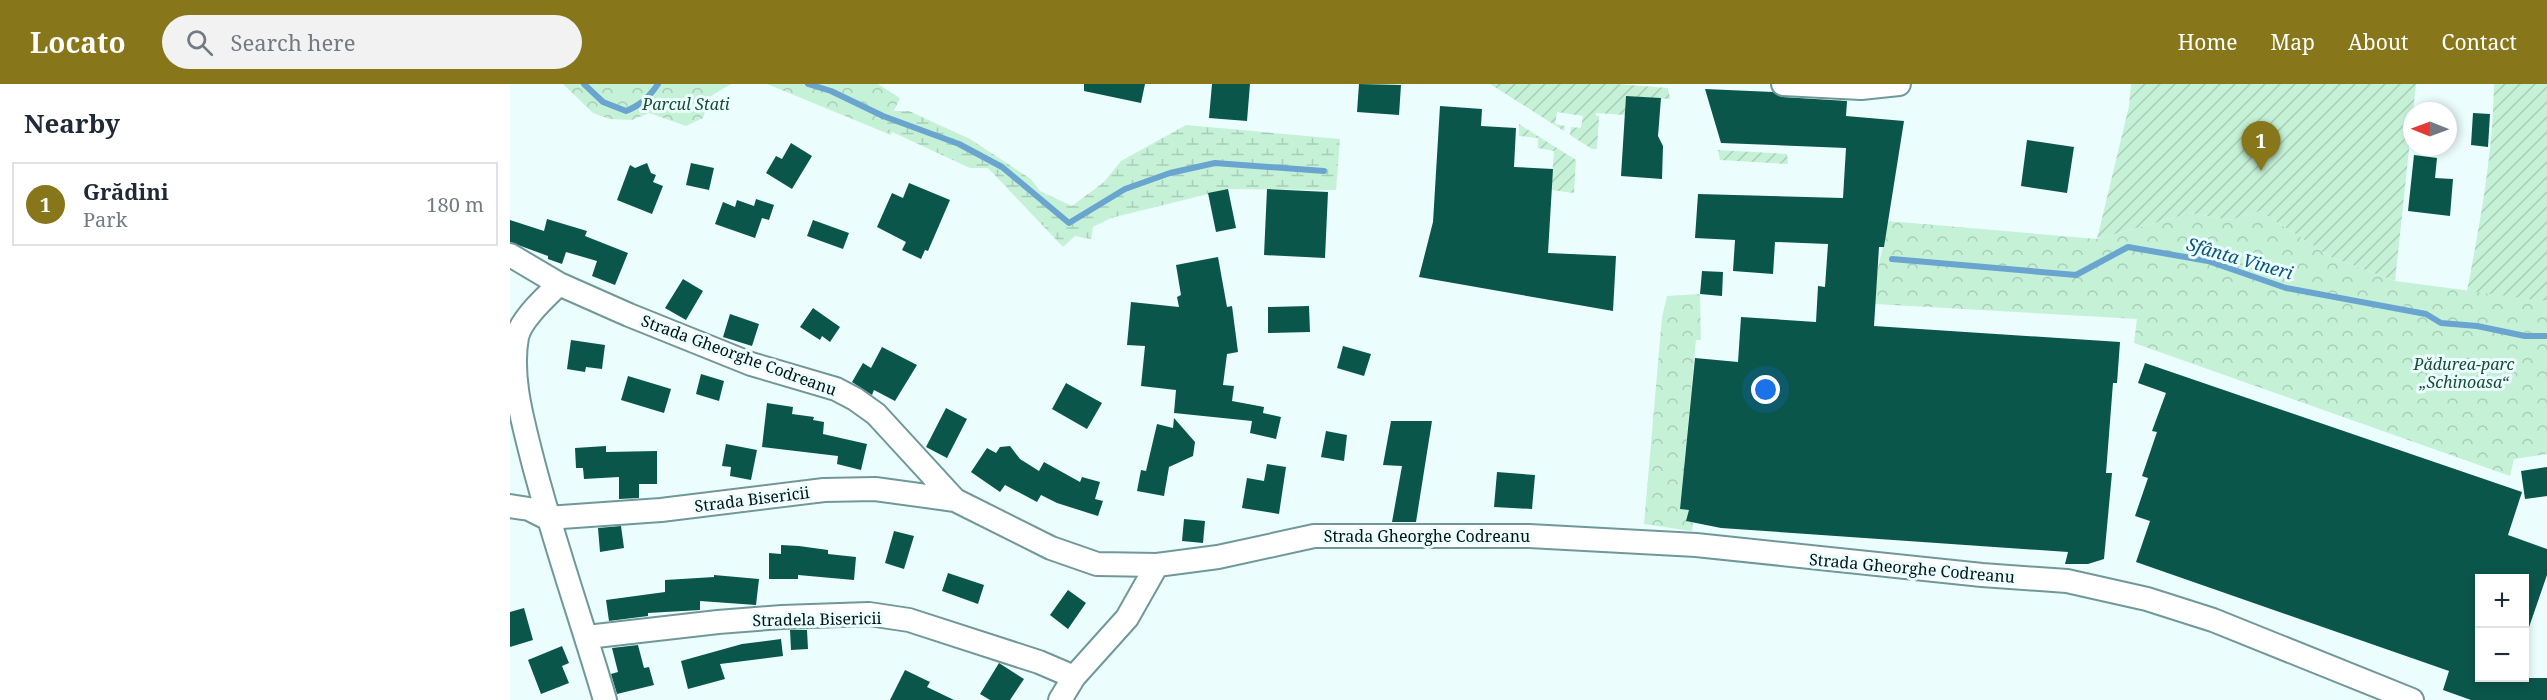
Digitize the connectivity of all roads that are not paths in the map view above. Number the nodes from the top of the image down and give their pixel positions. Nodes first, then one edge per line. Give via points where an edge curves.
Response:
1 (1783, 84) edge
2 (1899, 84) edge
3 (510, 255) edge
4 (559, 284) junction
5 (513, 335) edge
6 (956, 500) junction
7 (510, 506) edge
8 (547, 518) junction
9 (1157, 565) junction
10 (586, 637) junction
11 (1074, 677) junction
12 (605, 700) edge
13 (1060, 700) edge
14 (2412, 700) edge

1 - 2 street via 1861,88
3 - 4 street, Strada Gheorghe Codreanu
4 - 5 street
4 - 6 street, Strada Gheorghe Codreanu via 752,364 836,389 855,399 876,414
5 - 8 street via 520,409
6 - 8 street, Strada Bisericii via 875,489 824,490 661,510
6 - 9 street, Strada Gheorghe Codreanu via 1076,558 1097,564
7 - 8 street, Strada Bisericii via 529,509
8 - 10 street
9 - 11 street via 1127,618
9 - 14 street, Strada Gheorghe Codreanu via 1218,557 1314,536 1529,536 1696,545 2067,581 2147,599 2214,620
10 - 11 street, Stradela Bisericii via 729,621 869,614 909,620
10 - 12 street
11 - 13 street

